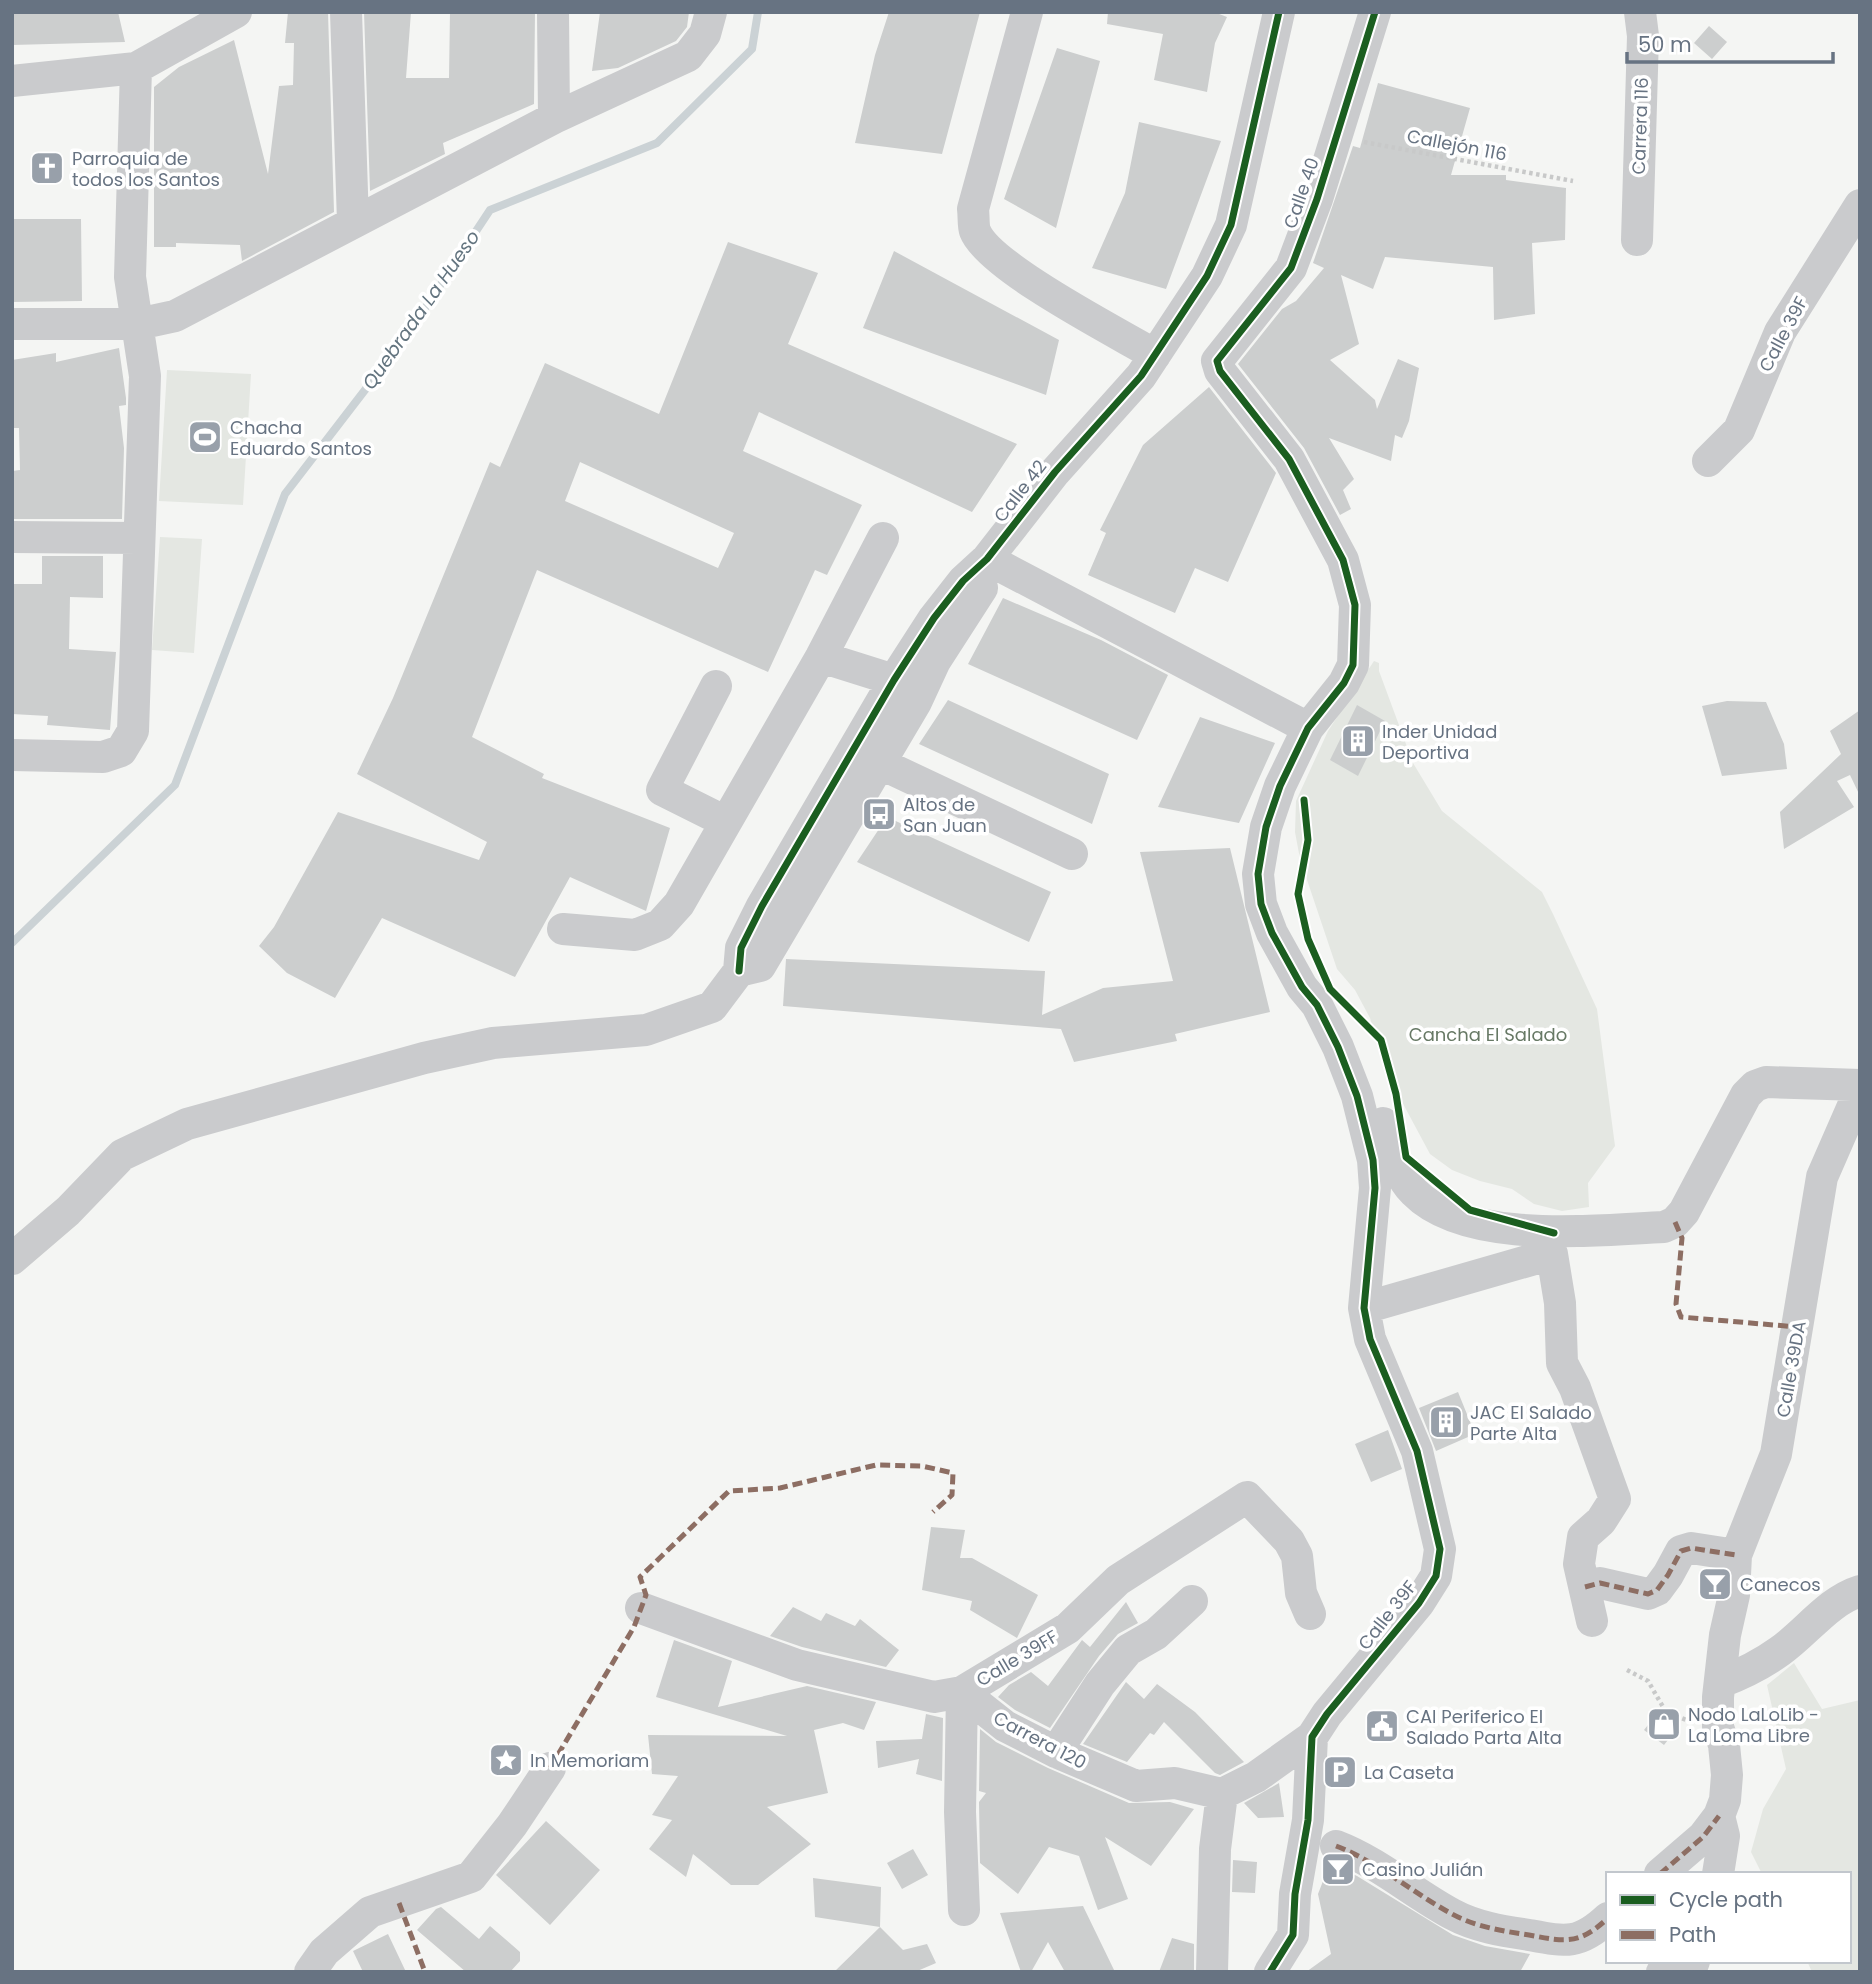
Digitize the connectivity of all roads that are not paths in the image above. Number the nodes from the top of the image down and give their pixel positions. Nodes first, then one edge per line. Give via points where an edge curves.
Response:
1 (236, 12) edge
2 (346, 12) edge
3 (553, 12) edge
4 (711, 12) edge
5 (1027, 12) edge
6 (1279, 12) edge
7 (1375, 12) edge
8 (1640, 12) edge
9 (136, 68) junction
10 (12, 81) edge
11 (554, 118) junction
12 (1860, 205) edge
13 (353, 222) junction
14 (1637, 240) dead end
15 (12, 324) edge
16 (138, 324) junction
17 (1155, 355) junction
18 (1708, 461) dead end
19 (12, 537) edge
20 (138, 538) junction
21 (883, 538) dead end
22 (987, 559) junction
23 (821, 657) junction
24 (894, 680) junction
25 (716, 686) dead end
26 (1308, 728) junction
27 (12, 755) edge
28 (866, 757) junction
29 (726, 822) junction
30 (1072, 854) dead end
31 (563, 929) dead end
32 (1317, 1005) junction
33 (1860, 1088) edge
34 (12, 1259) edge
35 (1364, 1308) junction
36 (1736, 1555) junction
37 (1585, 1587) junction
38 (1860, 1591) edge
39 (1192, 1601) dead end
40 (641, 1608) dead end
41 (1310, 1614) dead end
42 (1592, 1621) dead end
43 (1721, 1682) junction
44 (962, 1692) junction
45 (1312, 1737) junction
46 (1056, 1752) junction
47 (550, 1768) dead end
48 (1222, 1794) junction
49 (1719, 1816) junction
50 (1336, 1846) dead end
51 (1662, 1872) edge
52 (1718, 1872) edge
53 (964, 1910) dead end
54 (1606, 1920) edge
55 (310, 1972) edge
56 (1212, 1972) edge
57 (1270, 1972) edge

1 - 9 street
2 - 13 street
3 - 11 street
4 - 11 street via 705,34 688,56
5 - 17 street via 974,209 975,231 1012,270
6 - 17 street, Calle 42 via 1231,225 1193,299
7 - 26 street, Calle 40 via 1317,200 1291,268 1217,361 1220,371 1289,459 1343,560 1355,605 1353,665
8 - 14 street, Carrera 116
9 - 10 street
9 - 16 street via 130,277
11 - 13 street
12 - 18 street, Calle 39F via 1780,332 1739,430
13 - 16 street via 175,316
15 - 16 street
16 - 20 street via 145,376
17 - 22 street, Calle 42
19 - 20 street
20 - 27 street via 133,731 121,751 103,757
21 - 23 street
22 - 24 street, Calle 42 via 934,618
22 - 26 street
22 - 28 street, Calle 42 via 981,593
23 - 24 street
23 - 29 street
24 - 28 street, Calle 42
25 - 29 street via 662,790
26 - 32 street via 1266,827 1258,874 1261,904 1272,933
28 - 30 street
28 - 34 street, Calle 42 via 762,906 741,948 739,971 712,1007 646,1030 493,1043 424,1058 187,1124 122,1155 68,1211
29 - 31 street via 679,904 660,925 635,935
32 - 33 street via 1360,1051 1396,1164 1412,1191 1435,1209 1464,1221 1554,1233 1664,1227 1684,1212 1755,1086 1766,1082
32 - 35 street, Calle 39F via 1357,1096 1373,1160 1375,1188
33 - 36 street, Calle 39DA via 1822,1177 1776,1454
35 - 37 street via 1552,1254 1562,1363 1615,1499 1583,1537 1579,1564
35 - 45 street, Calle 39F via 1370,1339 1417,1451 1440,1549 1436,1576 1419,1603
36 - 37 street via 1691,1548 1681,1551 1657,1590 1648,1594 1600,1583
36 - 43 street, Calle 39DA
37 - 42 street
38 - 43 street via 1808,1625 1781,1651
39 - 46 street via 1156,1634 1128,1650
40 - 44 street via 797,1665 934,1697
41 - 44 street, Calle 39FF via 1301,1593 1297,1556 1289,1541 1247,1497 1118,1580 1068,1628
43 - 49 street, Calle 39DA via 1718,1727 1727,1775
44 - 46 street, Carrera 120 via 1005,1726
44 - 53 street, Calle 39FF
45 - 48 street via 1256,1777
45 - 57 street via 1308,1820 1293,1935
46 - 48 street, Carrera 120 via 1136,1786 1175,1783
47 - 55 street via 471,1877 370,1912 324,1952
48 - 56 street via 1215,1856
49 - 51 street via 1703,1837
49 - 52 street via 1724,1836
50 - 54 street via 1451,1913 1494,1931 1569,1941 1594,1932

